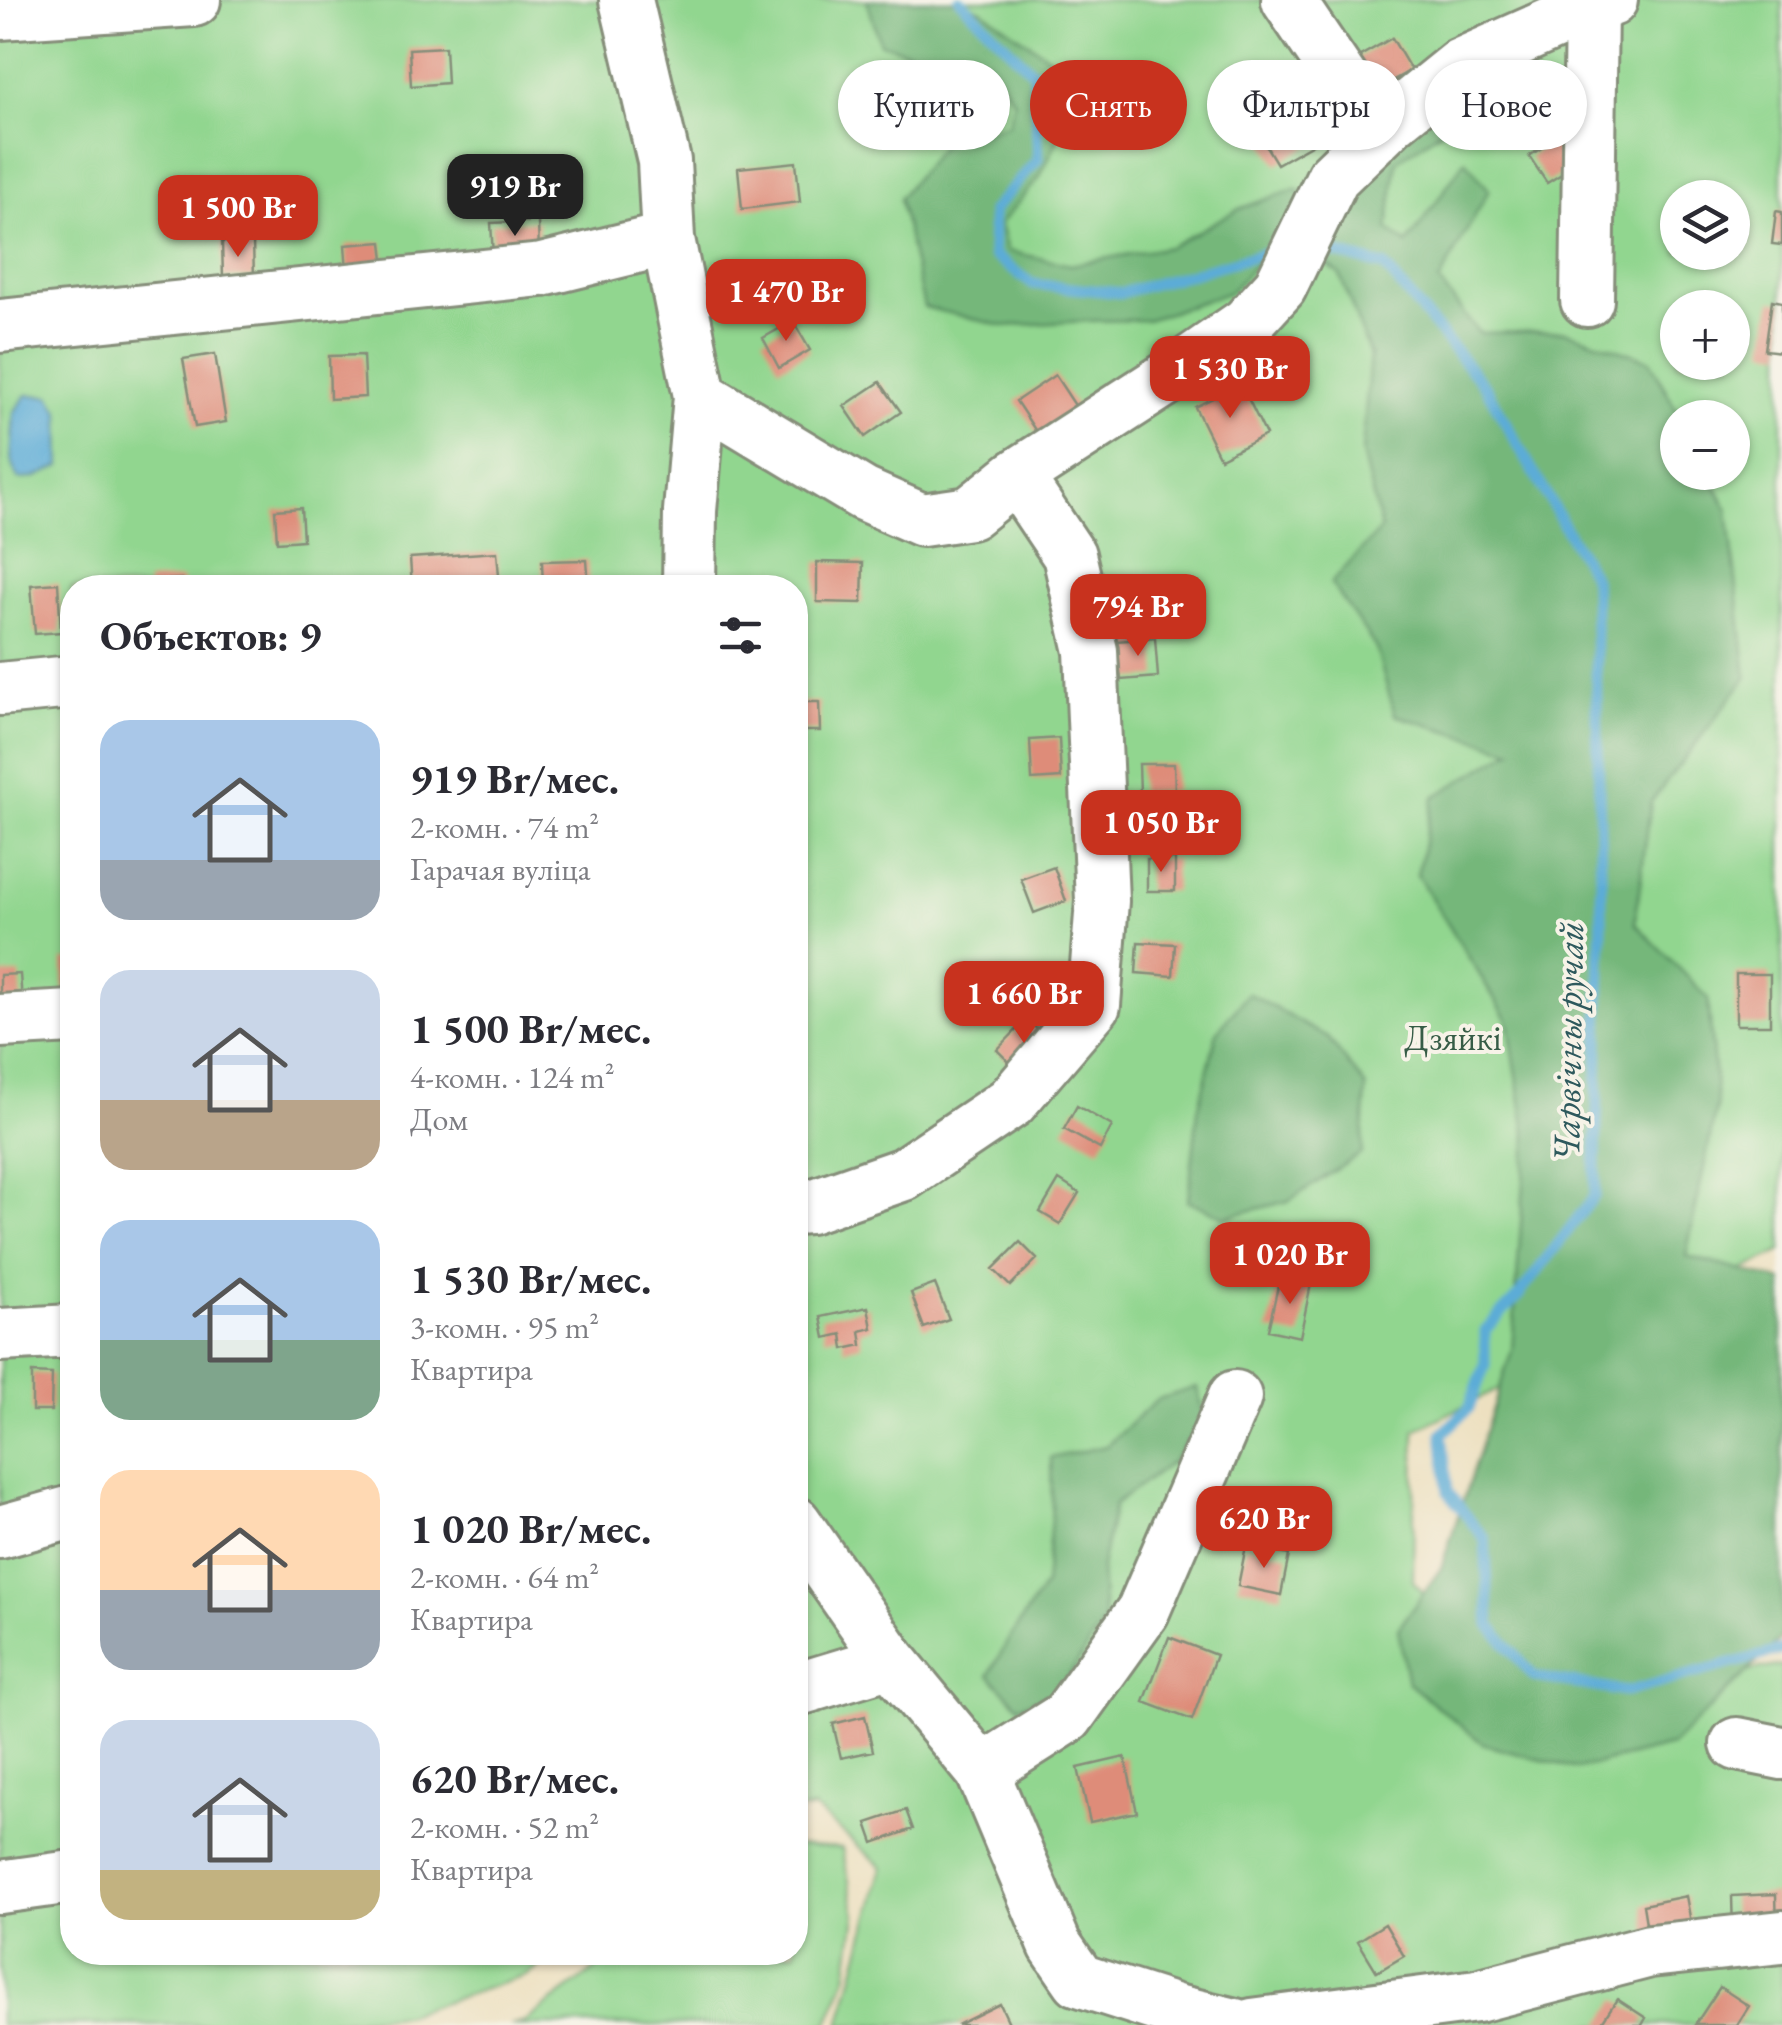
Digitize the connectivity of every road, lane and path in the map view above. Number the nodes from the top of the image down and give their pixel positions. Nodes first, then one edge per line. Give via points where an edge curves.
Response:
1 (194, 0) edge
2 (626, 0) edge
3 (1288, 0) edge
4 (1601, 3) edge
5 (0, 14) edge
6 (1329, 60) edge
7 (1405, 109) edge
8 (1361, 150) edge
9 (668, 239) junction
10 (1586, 300) dead end
11 (0, 326) edge
12 (700, 396) junction
13 (1016, 476) junction
14 (689, 575) edge
15 (60, 683) edge
16 (0, 689) edge
17 (60, 1018) edge
18 (0, 1021) edge
19 (808, 1207) edge
20 (60, 1332) edge
21 (0, 1334) edge
22 (1235, 1397) dead end
23 (60, 1515) edge
24 (0, 1532) edge
25 (808, 1542) edge
26 (891, 1661) junction
27 (808, 1686) edge
28 (982, 1771) junction
29 (60, 1880) edge
30 (0, 1887) edge
31 (1782, 1937) edge
32 (1235, 2025) edge
33 (1252, 2025) edge

1 - 5 street
2 - 9 street via 664,161
3 - 6 street
4 - 7 street via 1460,65
4 - 10 street
8 - 13 street via 1333,177 1280,287 1246,324
9 - 11 street via 542,270
9 - 12 street
12 - 13 street via 863,494 922,520 970,513
12 - 14 street
13 - 19 street via 1069,555 1090,651 1102,901 1094,1006 1012,1102 904,1174
15 - 16 street
17 - 18 street
20 - 21 street
22 - 28 street via 1143,1611 1067,1717
23 - 24 street
25 - 26 street
26 - 27 street
26 - 28 street
28 - 32 street via 1055,1945 1079,1980
29 - 30 street
31 - 33 street via 1650,1951 1478,1996

